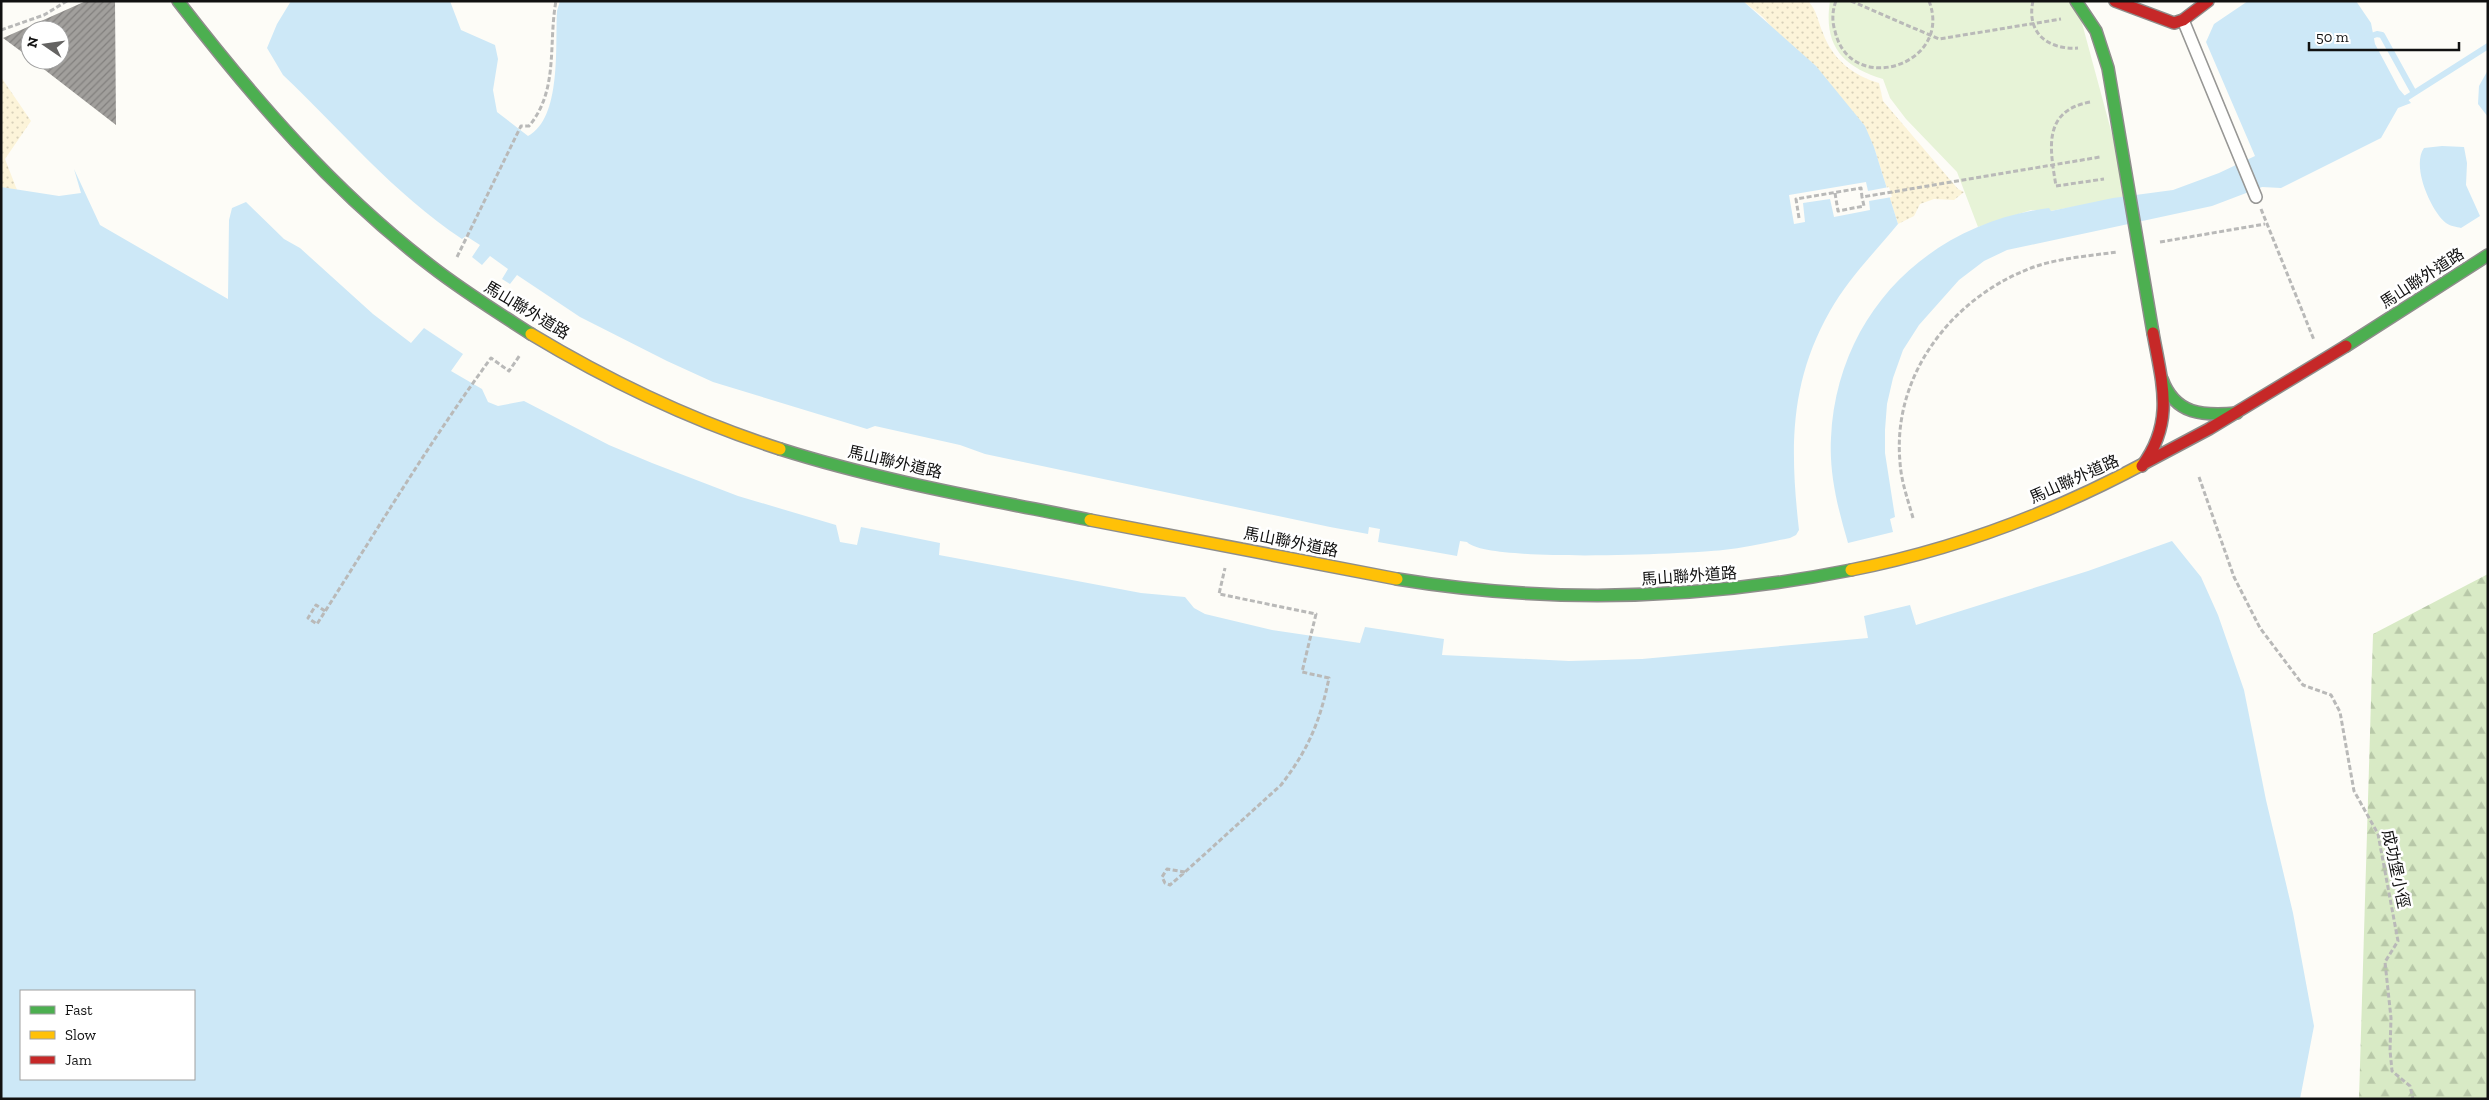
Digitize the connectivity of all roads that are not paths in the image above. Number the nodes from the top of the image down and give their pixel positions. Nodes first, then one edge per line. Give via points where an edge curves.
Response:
1 (178, 1) edge
2 (2076, 1) edge
3 (2116, 1) edge
4 (2149, 1) edge
5 (2208, 1) edge
6 (2159, 18) junction
7 (2183, 20) junction
8 (2256, 197) road end
9 (2488, 255) edge
10 (2160, 371) junction
11 (2239, 413) junction
12 (2164, 414) junction
13 (2200, 435) junction
14 (2141, 466) junction

1 - 14 main road, 馬山聯外道路 via 247,89 318,167 404,246 458,287 532,334 654,399 759,442 875,475 1174,537 1406,580 1513,594 1607,597 1731,590 1892,561 2030,516
2 - 10 main road via 2089,18 2103,50
3 - 6 main road
4 - 6 lane
5 - 7 main road
6 - 7 main road via 2174,23
7 - 8 lane
9 - 11 main road, 馬山聯外道路
10 - 11 main road via 2168,395 2189,411 2207,415
10 - 12 main road
11 - 13 main road, 馬山聯外道路
12 - 13 main road via 2172,436 2187,439
12 - 14 main road via 2158,445
13 - 14 main road, 馬山聯外道路

